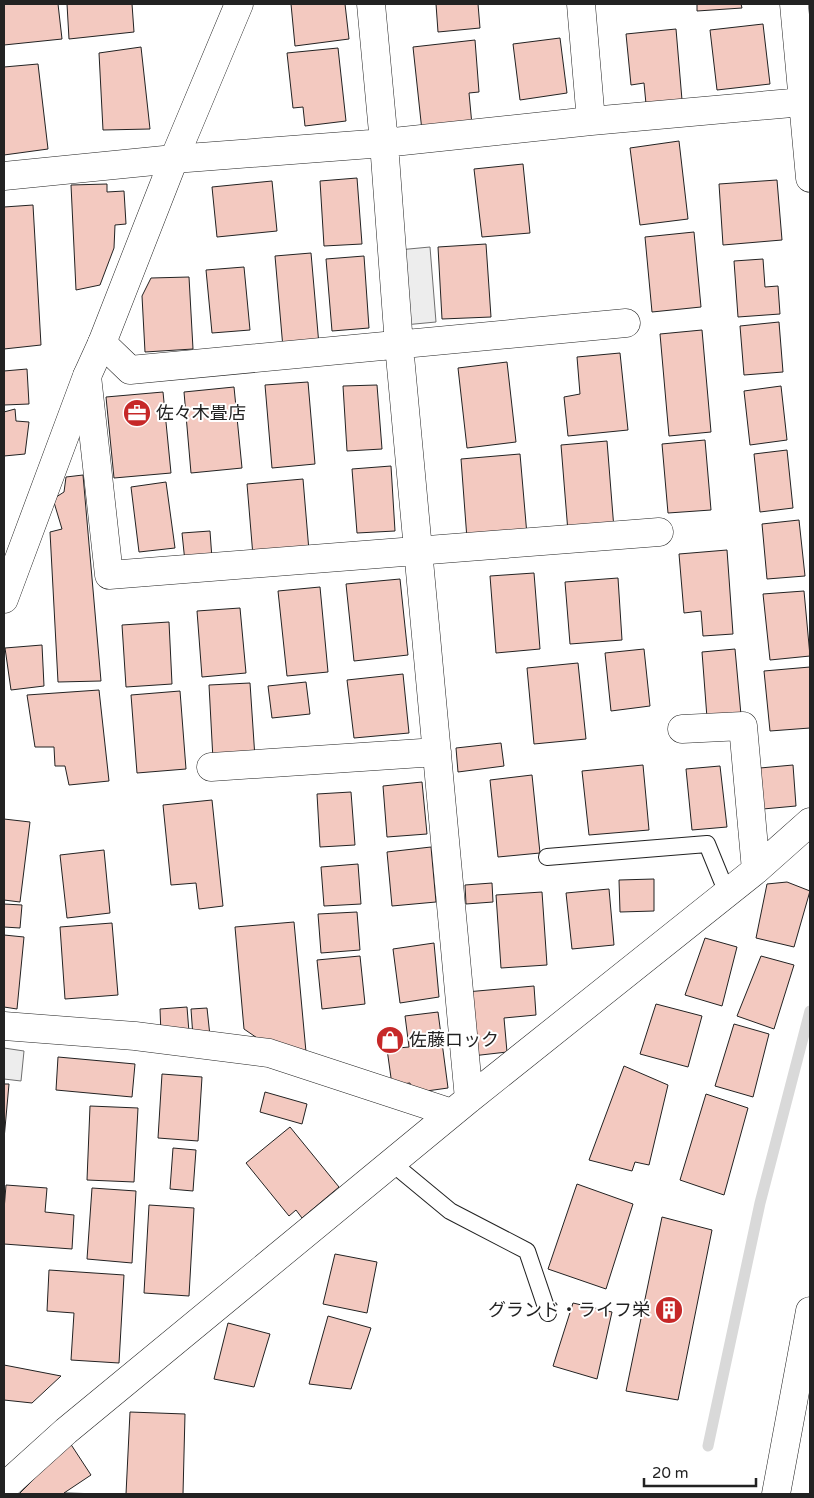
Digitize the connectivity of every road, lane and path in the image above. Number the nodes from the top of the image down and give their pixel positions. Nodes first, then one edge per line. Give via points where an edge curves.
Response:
1 (239, 4) edge
2 (371, 4) edge
3 (581, 4) edge
4 (794, 4) edge
5 (803, 102) junction
6 (591, 121) junction
7 (384, 143) junction
8 (174, 159) junction
9 (4, 176) edge
10 (810, 178) edge
11 (626, 323) dead end
12 (102, 343) junction
13 (399, 345) junction
14 (87, 376) junction
15 (659, 532) dead end
16 (418, 550) junction
17 (4, 599) edge
18 (682, 729) dead end
19 (437, 752) junction
20 (211, 767) dead end
21 (810, 822) edge
22 (547, 857) dead end
23 (756, 870) junction
24 (727, 893) junction
25 (4, 1026) edge
26 (461, 1106) junction
27 (392, 1163) junction
28 (810, 1311) edge
29 (548, 1313) dead end
30 (4, 1487) edge
31 (776, 1494) edge

1 - 8 street
2 - 7 street
3 - 6 street
4 - 5 street
5 - 6 street
5 - 10 street
6 - 7 street
7 - 8 street
7 - 13 street
8 - 9 street
8 - 12 street
11 - 13 street
12 - 13 street via 130,370
12 - 14 street
13 - 16 street
14 - 16 street via 109,575
14 - 17 street
15 - 16 street
16 - 19 street
18 - 23 street via 743,726
19 - 20 street
19 - 26 street
21 - 23 street
22 - 24 lane via 707,844
23 - 24 street
24 - 26 street
25 - 26 street via 135,1036 269,1053
26 - 27 street
27 - 29 lane via 450,1211 527,1251
27 - 30 street via 66,1431
28 - 31 street

